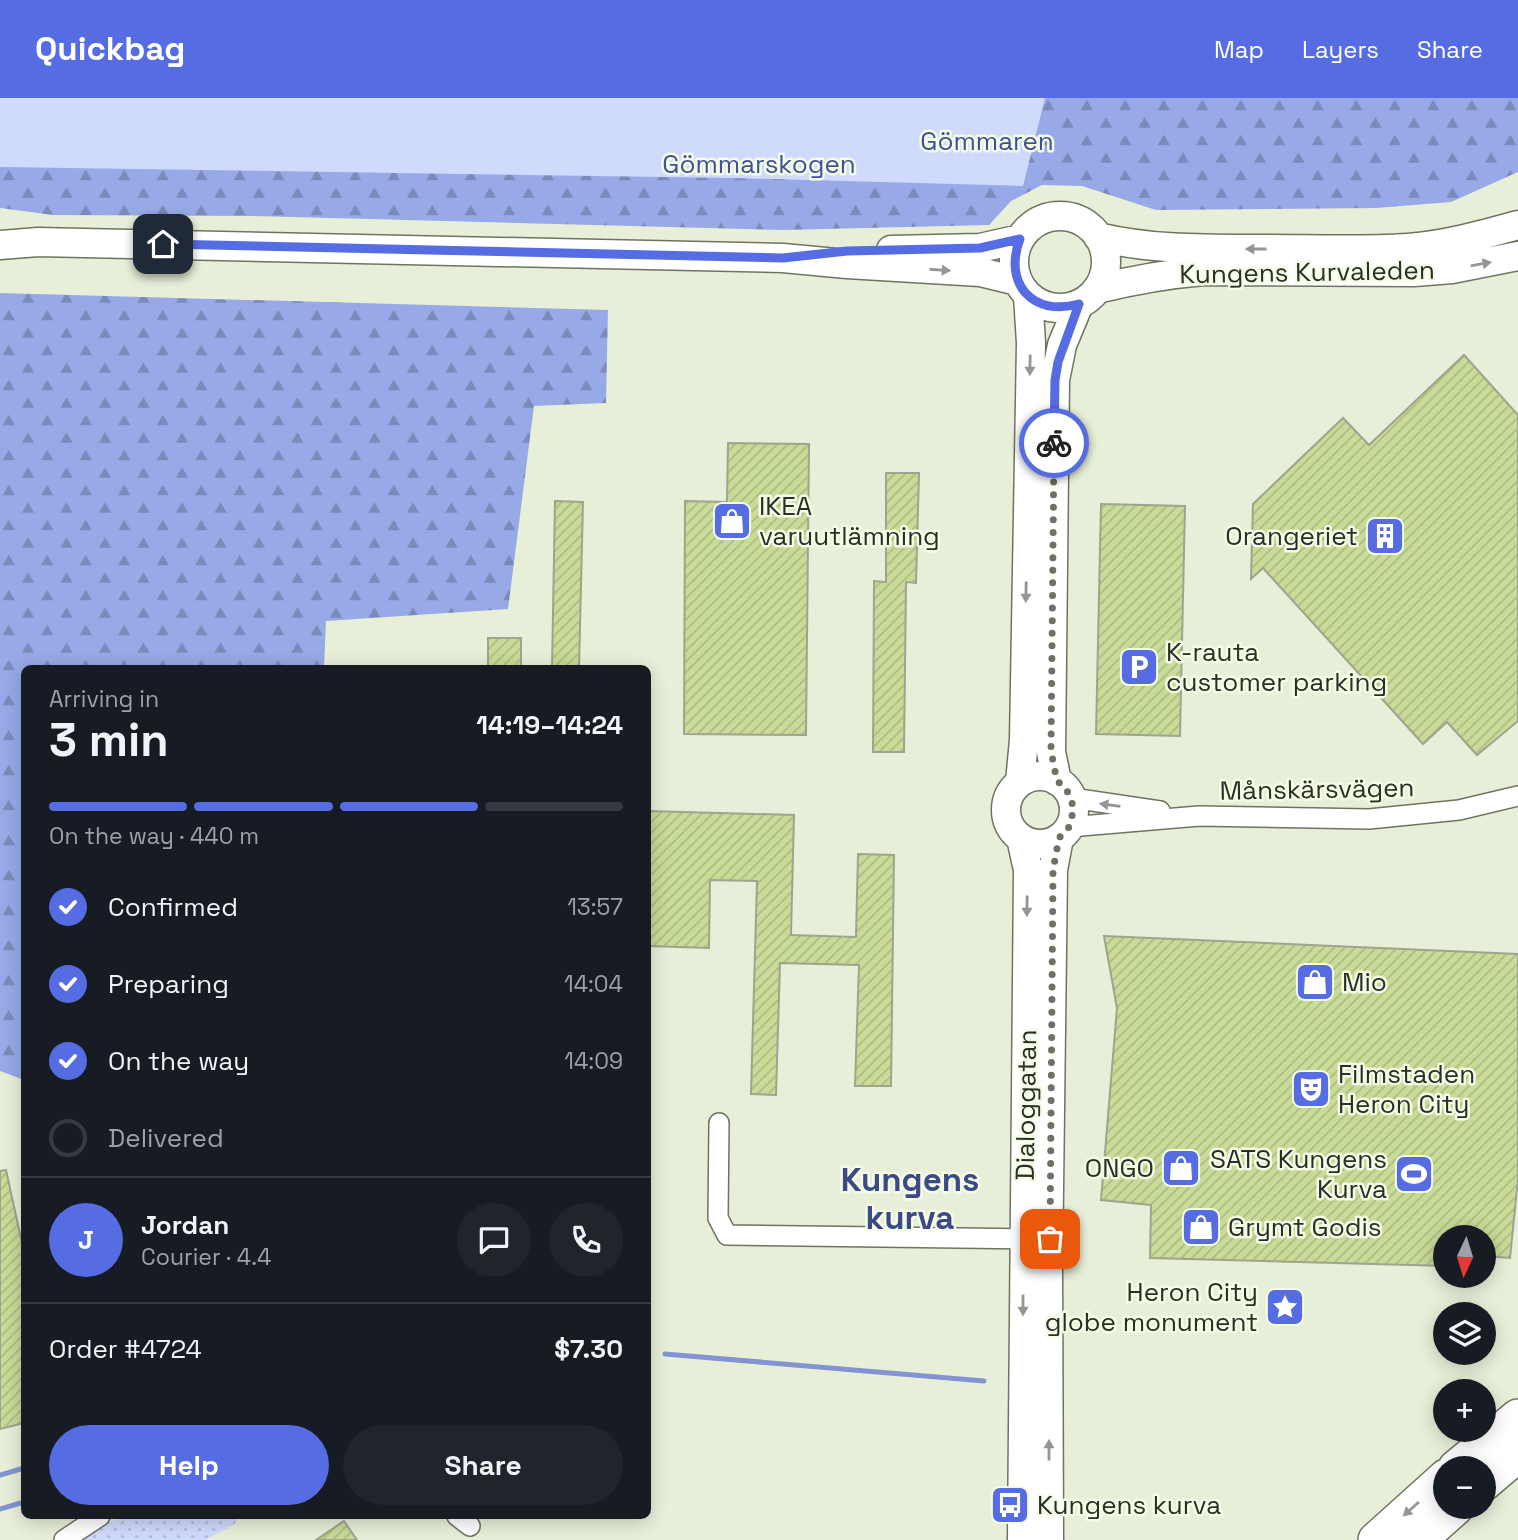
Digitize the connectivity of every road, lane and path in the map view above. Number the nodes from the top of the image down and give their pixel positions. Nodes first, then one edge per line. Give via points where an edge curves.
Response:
1 (1518, 225) edge
2 (1098, 237) junction
3 (1020, 239) junction
4 (0, 245) edge
5 (1518, 256) edge
6 (783, 258) junction
7 (1023, 289) junction
8 (1088, 297) junction
9 (1020, 782) junction
10 (1065, 789) junction
11 (1518, 796) edge
12 (1199, 816) junction
13 (1064, 833) junction
14 (1021, 838) junction
15 (719, 1123) dead end
16 (1037, 1239) junction
17 (1518, 1417) edge
18 (1518, 1454) edge
19 (1471, 1456) edge
20 (1496, 1473) edge
21 (1433, 1489) edge
22 (96, 1519) edge
23 (1443, 1519) edge
24 (64, 1540) edge
25 (1022, 1540) edge
26 (1049, 1540) edge
27 (1376, 1540) edge
28 (1419, 1540) edge

1 -> 2 street, Kungens Kurvaleden via 1410,248 1178,248
2 - 3 street via 1074,218 1059,216 1043,219
2 - 8 street via 1106,264 1103,277
3 - 6 street via 980,248 847,251
3 - 7 street via 1014,259
4 - 6 street via 38,242
8 -> 5 street, Kungens Kurvaleden via 1145,277 1194,272 1414,272
6 -> 7 street via 980,272
7 - 8 street via 1052,308 1066,308
7 -> 9 street via 1031,343
8 - 10 street via 1062,345 1055,380 1051,751
9 - 10 street via 1045,776
9 - 14 street via 1006,807 1012,830
12 -> 10 street, Månskärsvägen via 1086,802
10 - 13 street via 1073,818
11 - 12 street, Månskärsvägen via 1459,810 1369,819
12 - 13 street, Månskärsvägen
13 - 14 street via 1044,844
13 - 16 street, Dialoggatan via 1053,870
14 -> 16 street, Dialoggatan via 1028,870
15 - 16 street via 718,1218 727,1235
16 -> 25 street, Dialoggatan
26 -> 16 street, Dialoggatan
17 - 19 highway
18 - 20 highway
21 -> 27 highway
22 - 24 street
23 - 28 highway

